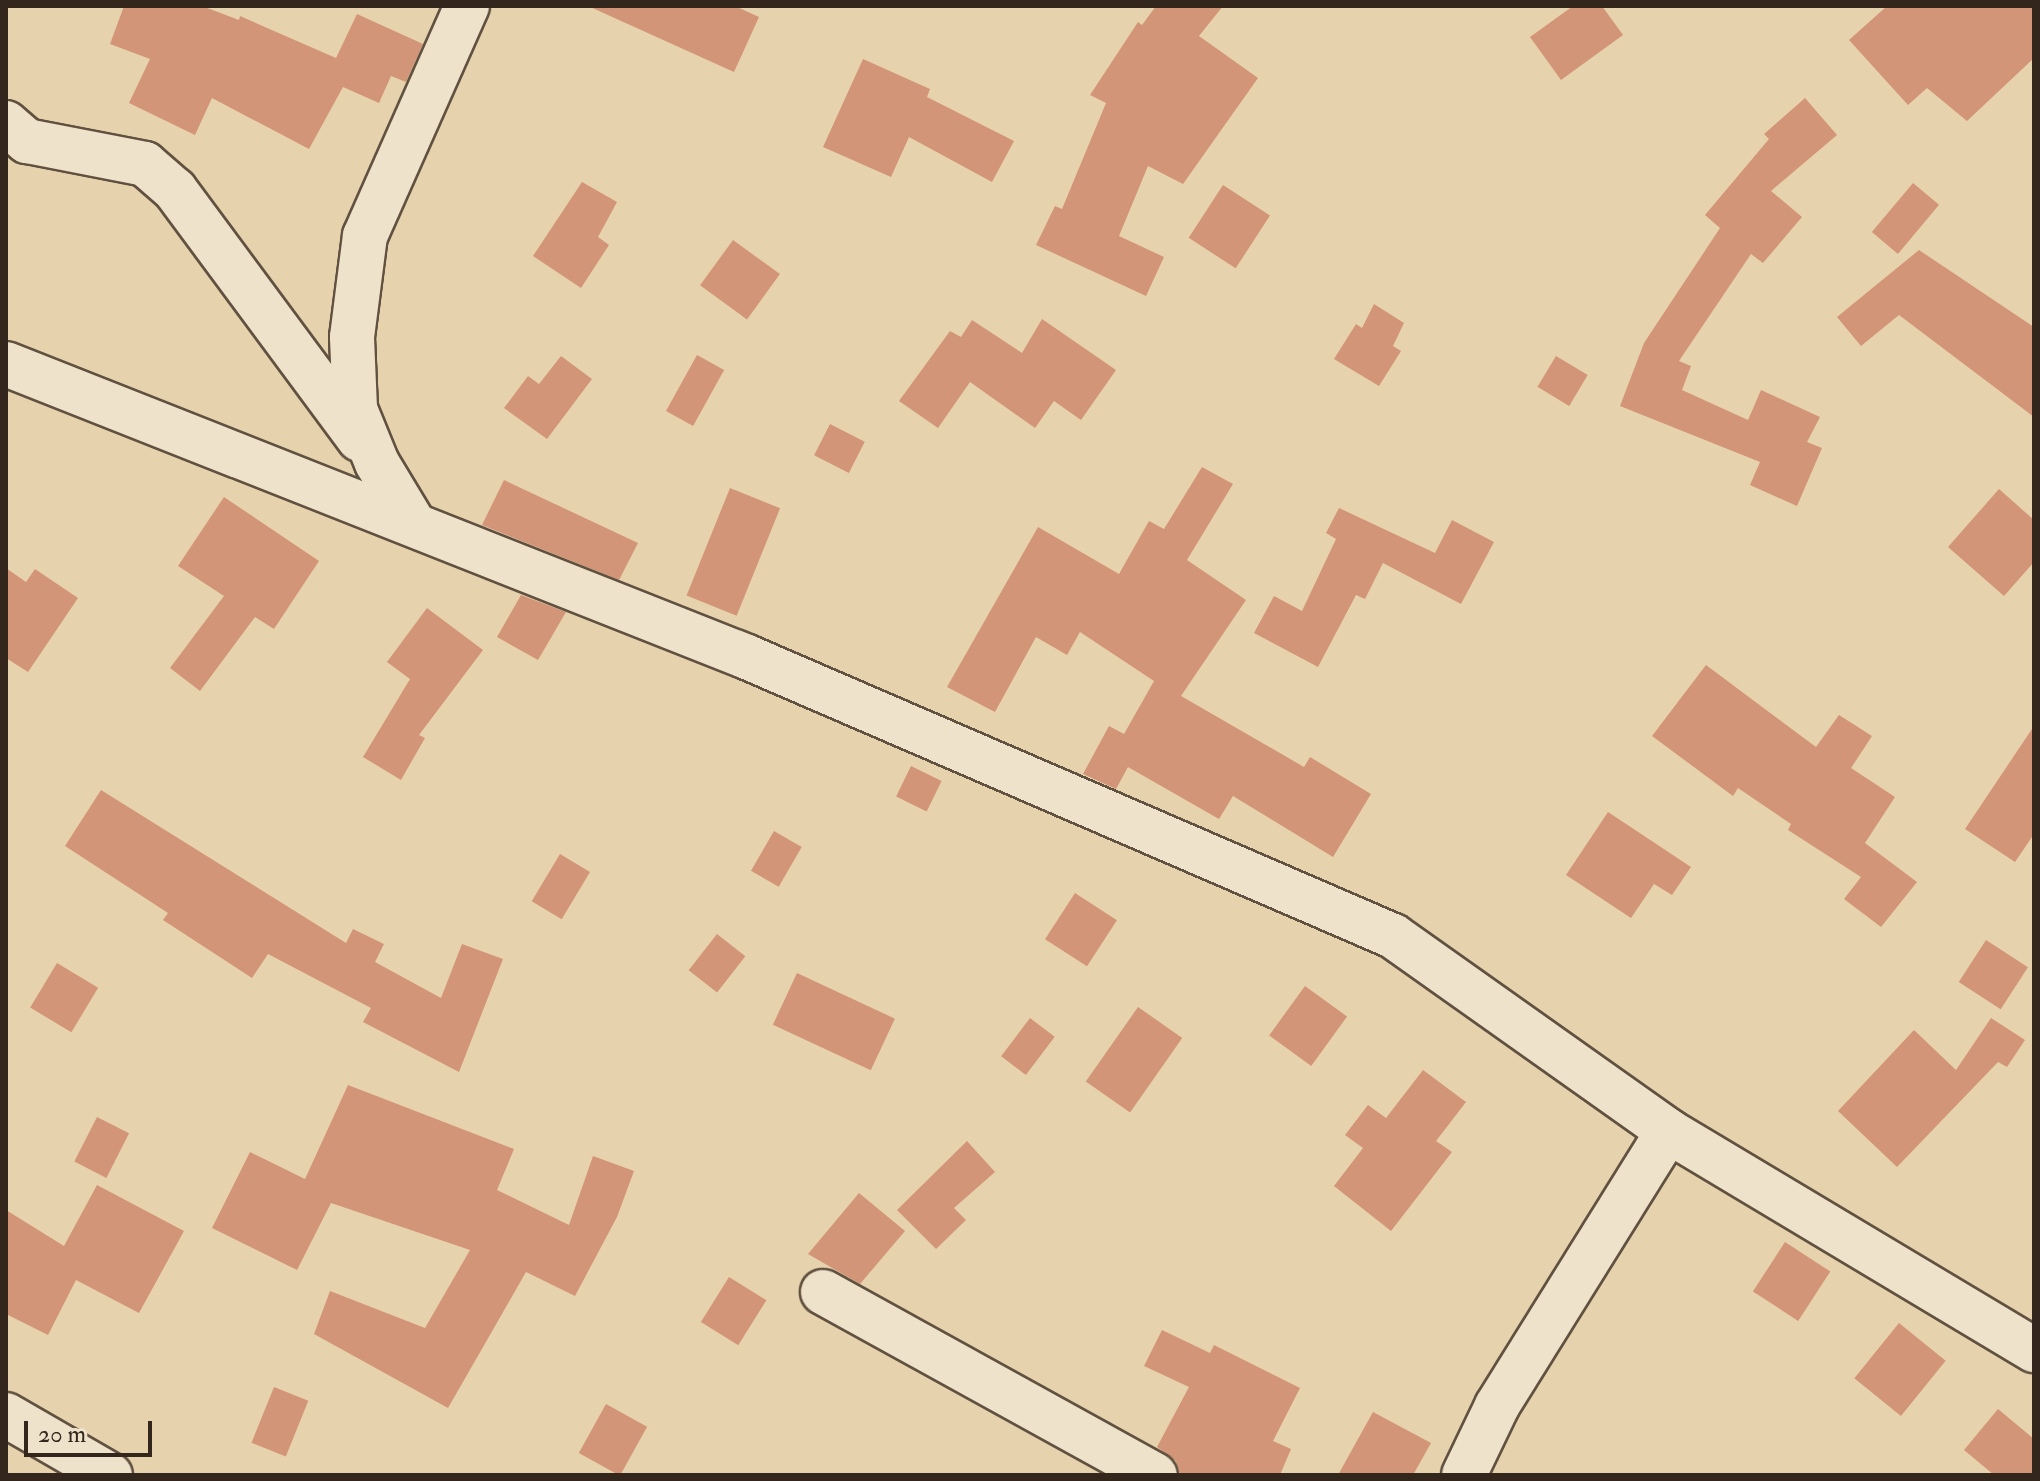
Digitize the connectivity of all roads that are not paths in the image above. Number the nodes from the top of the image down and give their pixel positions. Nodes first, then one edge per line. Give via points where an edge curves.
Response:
1 (467, 6) edge
2 (6, 123) edge
3 (6, 364) edge
4 (377, 463) junction
5 (412, 521) junction
6 (1668, 1131) junction
7 (823, 1292) dead end
8 (2034, 1350) edge
9 (6, 1415) edge
10 (110, 1475) edge
11 (1155, 1475) edge
12 (1464, 1475) edge

1 - 4 street via 365,236 352,337 355,409
2 - 4 street via 27,141 145,164 175,190
3 - 5 street
4 - 5 street
5 - 6 street via 747,657 1393,936
6 - 8 street
6 - 12 street via 1497,1406
7 - 11 street
9 - 10 street

